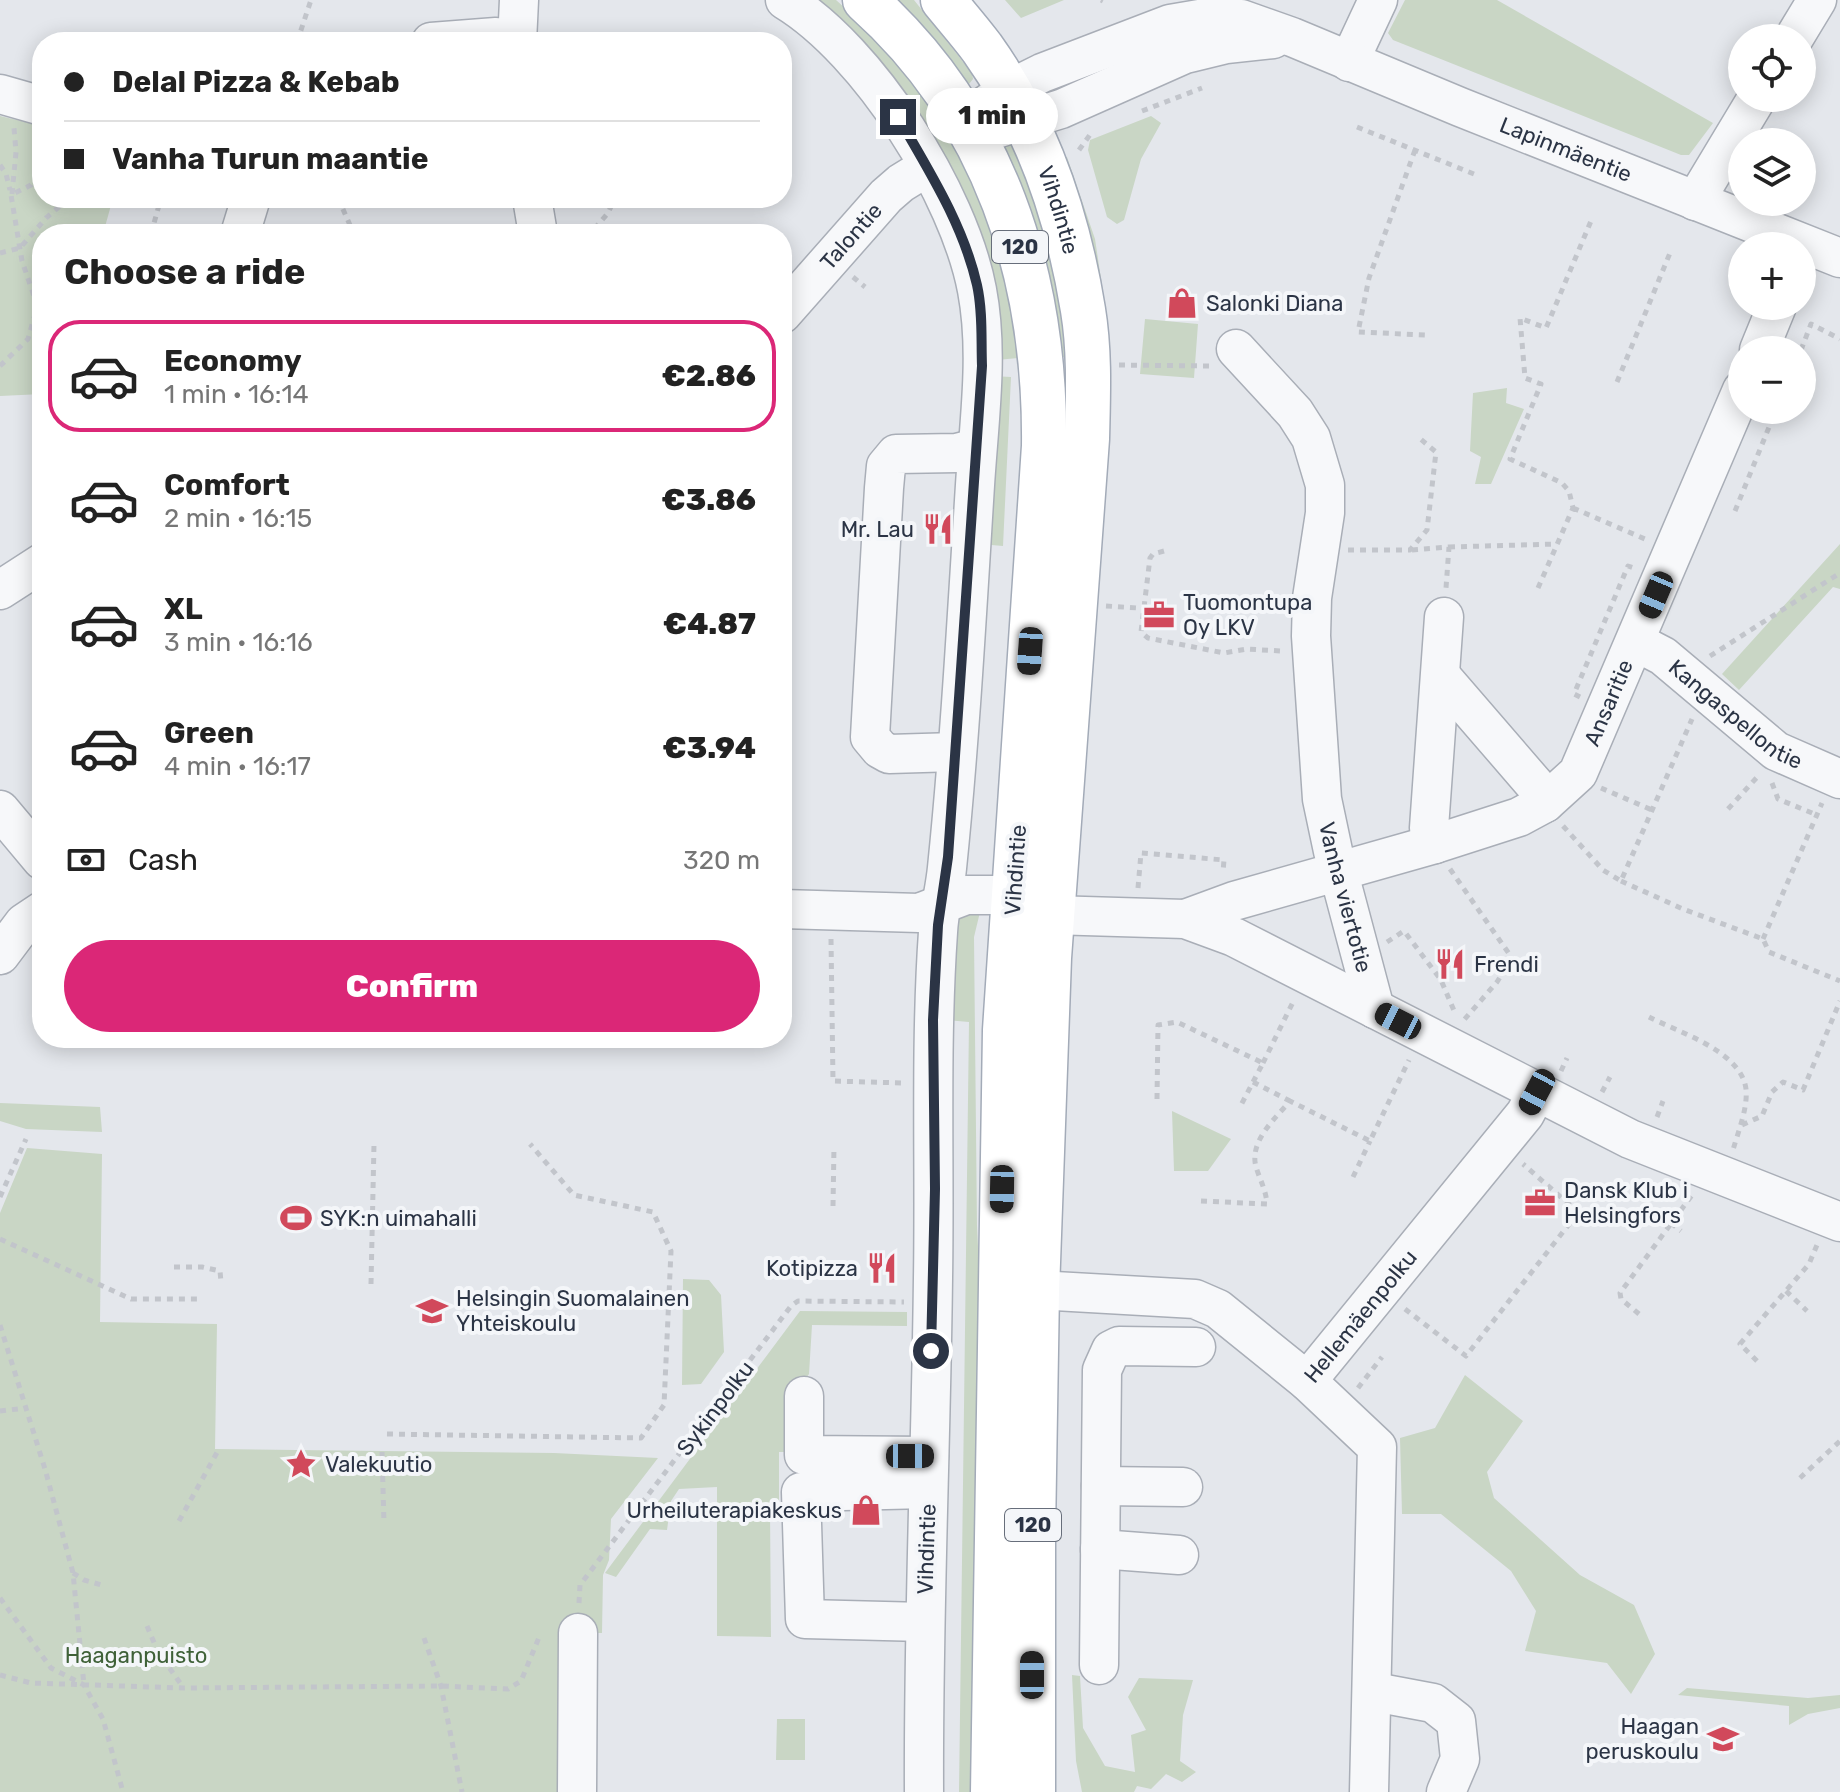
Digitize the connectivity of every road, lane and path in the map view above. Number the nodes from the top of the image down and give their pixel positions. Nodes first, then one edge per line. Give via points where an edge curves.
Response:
1 (311, 0) edge
2 (519, 0) edge
3 (785, 0) edge
4 (865, 0) edge
5 (943, 0) edge
6 (1378, 0) edge
7 (1817, 0) edge
8 (1802, 24) edge
9 (300, 32) edge
10 (517, 32) edge
11 (1349, 62) junction
12 (1202, 88) dead end
13 (17, 99) edge
14 (1016, 105) junction
15 (1749, 112) edge
16 (1128, 116) dead end
17 (1357, 127) dead end
18 (969, 128) junction
19 (1098, 128) dead end
20 (1079, 150) dead end
21 (1415, 150) junction
22 (0, 165) edge
23 (927, 167) junction
24 (1474, 174) dead end
25 (32, 184) edge
26 (11, 195) junction
27 (1695, 201) junction
28 (58, 208) edge
29 (610, 208) edge
30 (1591, 221) dead end
31 (41, 224) edge
32 (599, 224) edge
33 (1770, 232) edge
34 (32, 234) edge
35 (20, 248) junction
36 (1816, 250) edge
37 (0, 253) edge
38 (1670, 253) dead end
39 (1840, 258) edge
40 (32, 295) edge
41 (792, 303) edge
42 (32, 325) edge
43 (1426, 335) dead end
44 (1806, 336) edge
45 (1840, 339) edge
46 (1236, 349) joint
47 (1121, 365) dead end
48 (0, 366) edge
49 (1617, 382) dead end
50 (1728, 424) edge
51 (1770, 424) edge
52 (1418, 437) dead end
53 (977, 448) junction
54 (1573, 508) junction
55 (1735, 511) dead end
56 (1557, 544) junction
57 (1449, 547) junction
58 (1319, 548) junction
59 (1410, 550) junction
60 (1164, 551) dead end
61 (1675, 551) junction
62 (32, 569) edge
63 (1840, 573) edge
64 (1538, 588) dead end
65 (0, 590) edge
66 (1105, 606) dead end
67 (1147, 607) junction
68 (1444, 617) joint
69 (1636, 642) junction
70 (1290, 652) dead end
71 (1441, 676) junction
72 (1701, 677) junction
73 (1776, 751) junction
74 (956, 752) junction
75 (1578, 773) junction
76 (1837, 778) edge
77 (1778, 799) dead end
78 (1545, 803) junction
79 (1728, 809) dead end
80 (0, 810) edge
81 (1652, 810) junction
82 (1817, 815) junction
83 (1441, 842) junction
84 (32, 848) edge
85 (1338, 871) junction
86 (1621, 881) junction
87 (1223, 885) dead end
88 (1013, 895) junction
89 (1138, 895) dead end
90 (942, 904) junction
91 (792, 909) edge
92 (831, 910) junction
93 (1051, 915) junction
94 (32, 918) edge
95 (1185, 919) junction
96 (1763, 939) junction
97 (1383, 944) dead end
98 (0, 955) edge
99 (1307, 975) junction
100 (1840, 981) edge
101 (1840, 1001) edge
102 (1375, 1009) junction
103 (1649, 1017) dead end
104 (1421, 1033) junction
105 (1263, 1063) junction
106 (1610, 1077) dead end
107 (1253, 1082) junction
108 (915, 1083) dead end
109 (1537, 1092) junction
110 (1600, 1096) dead end
111 (1157, 1099) dead end
112 (1290, 1101) junction
113 (1663, 1101) dead end
114 (1241, 1105) dead end
115 (1655, 1122) dead end
116 (1741, 1125) junction
117 (26, 1139) dead end
118 (1370, 1141) junction
119 (374, 1144) dead end
120 (530, 1144) dead end
121 (1499, 1145) junction
122 (834, 1146) dead end
123 (1716, 1174) junction
124 (1353, 1177) dead end
125 (0, 1197) edge
126 (1201, 1201) dead end
127 (833, 1206) dead end
128 (1834, 1220) edge
129 (1671, 1223) junction
130 (1681, 1231) dead end
131 (0, 1239) edge
132 (174, 1267) dead end
133 (1633, 1276) junction
134 (221, 1282) dead end
135 (1642, 1282) dead end
136 (371, 1284) dead end
137 (1037, 1290) junction
138 (1786, 1291) junction
139 (1382, 1292) junction
140 (1172, 1298) junction
141 (199, 1299) dead end
142 (933, 1302) junction
143 (1807, 1311) dead end
144 (1639, 1314) dead end
145 (0, 1325) edge
146 (1757, 1361) dead end
147 (1307, 1381) junction
148 (804, 1396) dead end
149 (26, 1408) junction
150 (0, 1411) edge
151 (387, 1434) dead end
152 (1840, 1441) edge
153 (219, 1449) dead end
154 (382, 1452) dead end
155 (928, 1472) junction
156 (1800, 1478) dead end
157 (1101, 1486) junction
158 (1183, 1487) dead end
159 (179, 1521) dead end
160 (384, 1524) dead end
161 (1100, 1549) junction
162 (1179, 1555) dead end
163 (73, 1573) junction
164 (105, 1586) dead end
165 (0, 1598) edge
166 (924, 1622) junction
167 (147, 1626) dead end
168 (578, 1633) joint
169 (540, 1635) dead end
170 (424, 1638) dead end
171 (1099, 1665) dead end
172 (0, 1675) edge
173 (84, 1685) junction
174 (441, 1686) junction
175 (183, 1688) junction
176 (1372, 1696) junction
177 (1373, 1791) edge
178 (123, 1792) edge
179 (462, 1792) edge
180 (577, 1792) edge
181 (924, 1792) edge
182 (993, 1792) edge
183 (1033, 1792) edge
184 (1446, 1792) edge

1 - 9 path
2 - 10 street
3 - 23 street, Vihdintie via 840,43 868,74
4 - 18 main road, Vihdintie / 120 via 942,84
5 - 14 main road, Vihdintie / 120 via 982,49
6 - 11 street
7 - 8 street
11 - 14 street, Lapinmäentie via 1241,19 1205,18 1170,24 1073,60
11 - 27 street, Lapinmäentie
12 - 16 path
13 - 26 path
14 - 18 street, Lapinmäentie
14 - 93 main road, Vihdintie / 120 via 1064,219 1083,312 1087,365 1087,439
15 - 27 street
17 - 21 path
18 - 88 main road, Vihdintie / 120 via 1016,231 1039,336 1044,401
19 - 20 path
21 - 24 path
21 - 43 path via 1369,278 1358,332
22 - 26 path
23 - 41 street, Talontie via 886,196
23 - 53 street, Vihdintie via 952,214 977,286 982,366
25 - 26 path
26 - 35 path
27 - 33 street, Lapinmäentie
28 - 31 path
29 - 32 path
30 - 54 path via 1546,328 1520,318 1525,378 1541,384 1510,459 1562,483
34 - 35 path
35 - 37 path
35 - 40 path
36 - 39 street, Lapinmäentie
38 - 49 path
42 - 48 path via 28,339
44 - 45 path via 1811,324
46 - 47 path via 1209,366
46 - 58 street, Vanha viertotie via 1311,438 1325,485
50 - 61 street, Ansaritie
51 - 55 path
52 - 59 path via 1436,452 1427,530
53 - 74 street, Vihdintie
53 - 74 street via 896,454 886,466 884,488 870,737 889,754
54 - 56 path
54 - 61 path
56 - 57 path
56 - 64 path
57 - 59 path
57 - 68 path
58 - 59 path
58 - 85 street, Vanha viertotie via 1311,636 1322,799
60 - 67 path via 1150,558
61 - 69 street, Ansaritie
62 - 65 street
63 - 72 path
66 - 67 path
67 - 70 path via 1141,632 1148,638 1224,653
68 - 71 street
69 - 72 street, Kangaspellontie
69 - 75 street, Ansaritie
71 - 78 street
71 - 83 street via 1429,828
72 - 73 street, Kangaspellontie
72 - 81 path
73 - 76 street, Kangaspellontie
73 - 79 path
74 - 90 street, Vihdintie
75 - 78 street, Ansaritie
75 - 81 path
76 - 82 path
77 - 82 path
78 - 83 street, Ansaritie
78 - 86 path via 1603,870
80 - 84 street
81 - 86 path
82 - 96 path
83 - 85 street, Ansaritie
83 - 97 path via 1450,871 1512,958 1459,1025 1441,980 1404,931
85 - 95 street, Ansaritie
85 - 102 street, Vanha viertotie
86 - 96 path
87 - 89 path via 1224,860 1141,853
88 - 90 street via 966,895
88 - 182 main road, Vihdintie / 120 via 1005,1030
90 - 92 street via 919,913
90 - 142 street, Vihdintie via 933,1020
91 - 92 street
92 - 108 path via 833,1081
93 - 95 street
93 - 137 main road, Vihdintie / 120
94 - 98 street
95 - 99 street via 1234,937
96 - 100 path via 1769,952
99 - 102 street
99 - 105 path
101 - 116 path via 1803,1090 1783,1082 1772,1092 1762,1116
102 - 104 street
103 - 116 path via 1728,1056 1741,1071 1747,1091
104 - 109 street
104 - 118 path
105 - 107 path
105 - 111 path via 1177,1022 1158,1025
106 - 110 path
107 - 112 path
107 - 114 path
109 - 121 street, Hellemäenpolku
109 - 123 street
112 - 118 path
112 - 126 path via 1254,1151 1267,1204
113 - 115 path
116 - 123 path
117 - 125 path
118 - 124 path
119 - 136 path
120 - 151 path via 574,1195 653,1212 671,1251 664,1405 641,1438
121 - 139 street, Hellemäenpolku
121 - 139 path via 1564,1198 1571,1206 1570,1223 1466,1356
122 - 127 path
123 - 128 street
123 - 129 path
128 - 138 path
129 - 130 path
129 - 133 path
131 - 141 path via 131,1299
132 - 134 path via 220,1271
133 - 135 path
133 - 144 path via 1620,1293
137 - 140 street, Hellemäenpolku
137 - 183 main road, Vihdintie / 120
138 - 143 path
138 - 146 path via 1740,1344
139 - 147 street, Hellemäenpolku
140 - 147 street, Hellemäenpolku via 1195,1299 1218,1309
140 - 157 street via 1182,1347 1119,1346 1111,1350 1102,1370
142 - 155 street, Vihdintie
142 - 168 path, Sykinpolku via 798,1301 791,1306 580,1585
145 - 149 path
147 - 176 street via 1377,1447
148 - 155 street via 804,1455
149 - 150 path
149 - 163 path
152 - 156 path
153 - 159 path
154 - 160 path
155 - 166 street, Vihdintie
155 - 166 street via 801,1492 805,1619
157 - 158 street
157 - 161 street
161 - 162 street
161 - 171 street
163 - 164 path
163 - 173 path
165 - 173 path via 51,1668
166 - 181 street, Vihdintie
167 - 175 path
168 - 180 street
169 - 174 path via 521,1681 508,1689
170 - 174 path
172 - 173 path via 31,1683
173 - 175 path
173 - 178 path via 103,1719
174 - 175 path
174 - 179 path
176 - 177 street
176 - 184 street via 1433,1703 1456,1721 1460,1759

